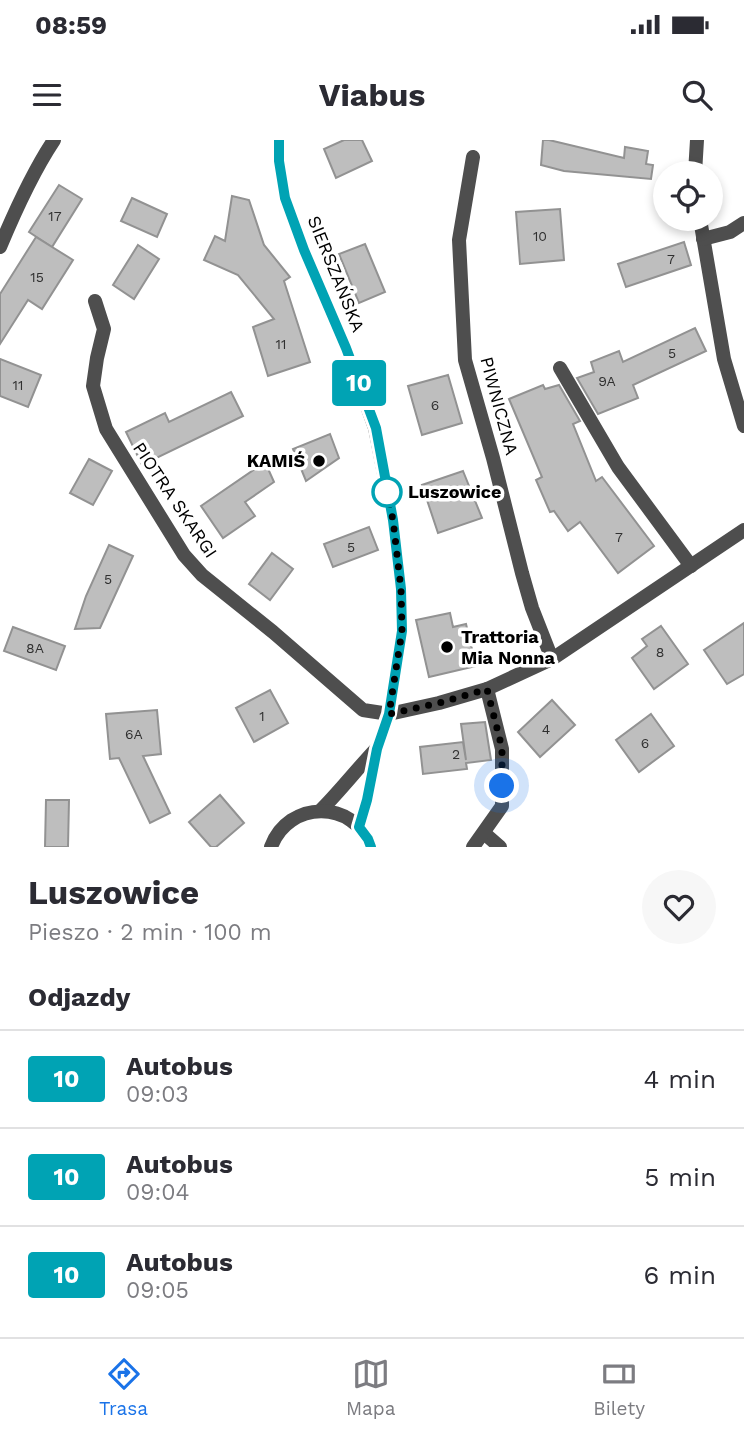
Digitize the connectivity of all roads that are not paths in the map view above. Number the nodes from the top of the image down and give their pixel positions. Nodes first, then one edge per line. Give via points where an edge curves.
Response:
1 (54, 140) edge
2 (279, 140) edge
3 (697, 140) edge
4 (473, 157) dead end
5 (696, 161) edge
6 (744, 223) edge
7 (702, 231) edge
8 (703, 239) junction
9 (0, 247) edge
10 (95, 301) dead end
11 (560, 368) dead end
12 (744, 426) edge
13 (744, 530) edge
14 (691, 566) junction
15 (552, 659) junction
16 (487, 689) junction
17 (389, 714) junction
18 (377, 749) junction
19 (321, 810) junction
20 (359, 827) junction
21 (484, 833) junction
22 (271, 847) edge
23 (371, 847) edge
24 (473, 847) edge
25 (500, 847) edge

1 - 9 street
2 - 17 street, SIERSZAŃSKA via 285,198 376,428 401,589 402,631
3 - 5 street
4 - 15 street, PIWNICZNA via 459,240 465,360 532,608
6 - 8 street
7 - 8 street
8 - 12 street via 724,359
10 - 17 street, PIOTRA SKARGI via 104,329 93,386 106,429 184,555 363,710
11 - 14 street via 618,467
13 - 14 street
14 - 15 street
15 - 16 street
16 - 17 street
16 - 21 street via 502,748 502,806
17 - 18 street, SIERSZAŃSKA
18 - 19 street, SIERSZAŃSKA
18 - 20 street, SIERSZAŃSKA
19 - 20 street via 341,814
19 - 22 street via 295,817 276,834
20 - 23 street
21 - 24 street
21 - 25 street

